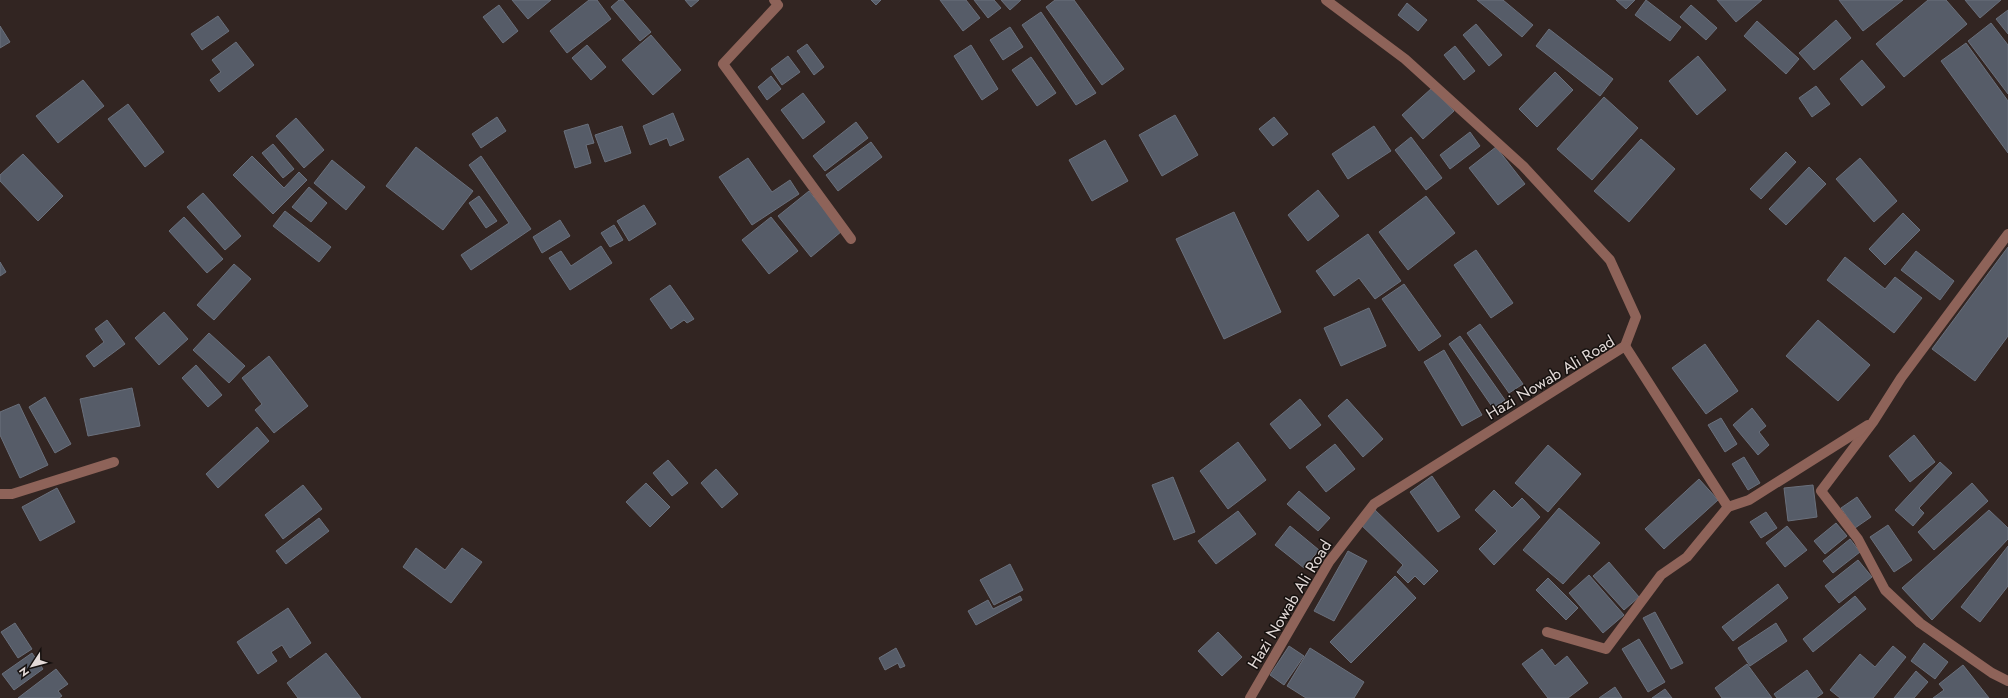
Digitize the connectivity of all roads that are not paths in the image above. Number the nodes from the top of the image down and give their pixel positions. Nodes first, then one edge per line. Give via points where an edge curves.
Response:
1 (1326, 0) edge
2 (778, 2) edge
3 (2008, 234) edge
4 (851, 239) dead end
5 (1625, 346) junction
6 (1873, 422) junction
7 (114, 462) dead end
8 (0, 494) edge
9 (1728, 507) junction
10 (1547, 632) dead end
11 (2008, 682) edge
12 (1250, 698) edge

1 - 5 street via 1405,59 1517,160 1610,260 1636,317
2 - 4 street via 723,64
3 - 6 street via 1901,378
5 - 9 street, Hazi Nowab Ali Road
5 - 12 street, Hazi Nowab Ali Road via 1374,504 1329,562
6 - 9 street via 1749,500
6 - 11 street via 1821,491 1858,538 1885,590 1920,623
7 - 8 street via 12,494
9 - 10 street via 1687,557 1661,575 1606,649

